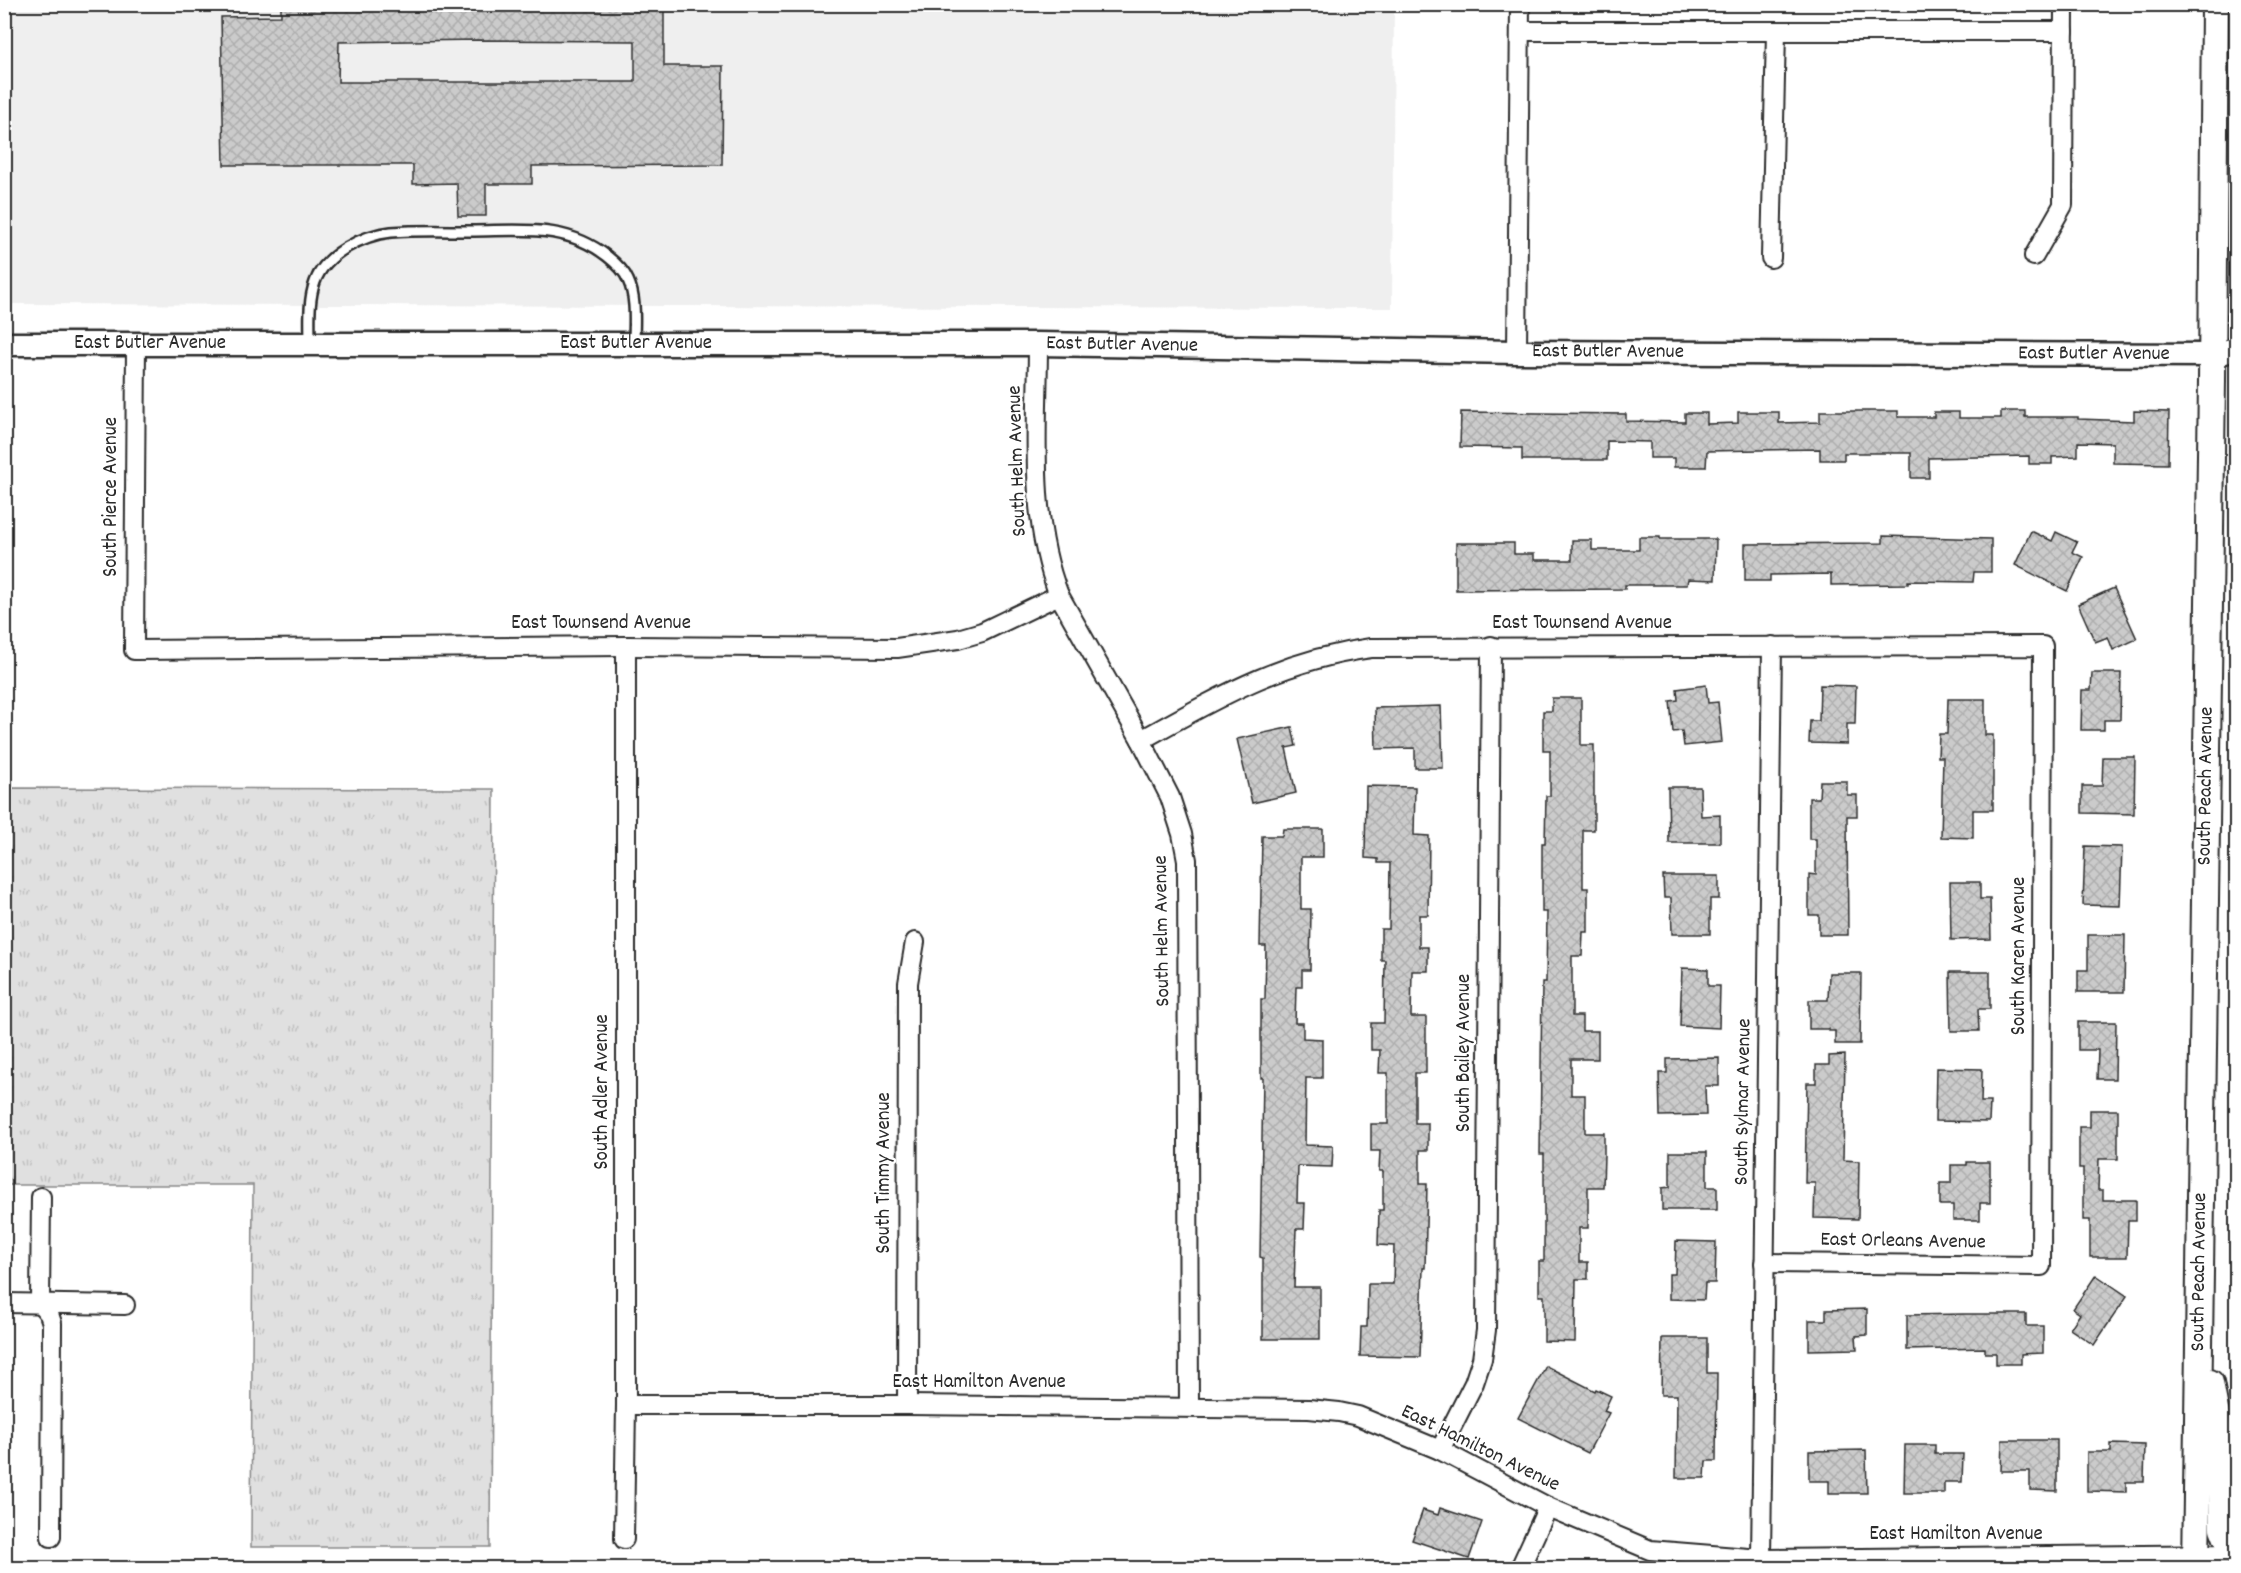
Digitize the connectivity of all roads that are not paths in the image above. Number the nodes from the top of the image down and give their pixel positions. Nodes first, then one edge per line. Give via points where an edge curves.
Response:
1 (1520, 4) edge
2 (2064, 4) edge
3 (2215, 4) edge
4 (1520, 31) junction
5 (1776, 31) junction
6 (2064, 31) junction
7 (2034, 256) dead end
8 (1771, 258) dead end
9 (4, 344) edge
10 (136, 344) junction
11 (309, 344) junction
12 (634, 344) junction
13 (1038, 344) junction
14 (1517, 352) junction
15 (2225, 352) edge
16 (1059, 596) junction
17 (626, 645) junction
18 (1773, 645) junction
19 (2043, 645) joint
20 (1491, 646) junction
21 (134, 650) joint
22 (1141, 740) junction
23 (915, 942) dead end
24 (41, 1197) dead end
25 (2201, 1239) junction
26 (1764, 1263) junction
27 (2041, 1266) joint
28 (4, 1303) edge
29 (40, 1303) junction
30 (125, 1305) dead end
31 (626, 1405) junction
32 (907, 1405) junction
33 (1189, 1406) junction
34 (1440, 1449) junction
35 (1548, 1507) junction
36 (51, 1537) dead end
37 (624, 1539) dead end
38 (2236, 1548) edge
39 (2236, 1554) edge
40 (1761, 1559) junction
41 (2196, 1562) edge
42 (2032, 1563) edge
43 (1520, 1569) edge

1 - 4 street
2 - 6 street
3 - 15 main road, South Peach Avenue
4 - 5 street
4 - 14 street
5 - 6 street
5 - 8 street
6 - 7 street via 2063,206
9 - 10 street, East Butler Avenue
10 - 11 street, East Butler Avenue
10 - 21 street, South Pierce Avenue
11 - 12 street, East Butler Avenue
11 - 12 lane via 315,280 330,261 352,245 391,231 532,231 574,236 618,265 632,290
12 - 13 street, East Butler Avenue
13 - 14 street, East Butler Avenue
13 - 16 street, South Helm Avenue via 1038,505 1044,550
14 - 15 street, East Butler Avenue
15 - 25 main road, South Peach Avenue
16 - 17 street, East Townsend Avenue via 982,632 927,645
16 - 22 street, South Helm Avenue
17 - 21 street, East Townsend Avenue
17 - 31 street, South Adler Avenue
18 - 19 street, East Townsend Avenue
18 - 20 street, East Townsend Avenue
18 - 26 street, South Sylmar Avenue
19 - 27 street, South Karen Avenue
20 - 22 street, East Townsend Avenue via 1371,648 1301,662 1233,689
20 - 34 street, South Bailey Avenue via 1486,1330 1474,1383
22 - 33 street, South Helm Avenue via 1170,797 1186,860
23 - 32 street, South Timmy Avenue via 908,983
24 - 29 street
25 - 38 main road via 2208,1291 2210,1383 2223,1454 2223,1528
25 - 41 main road, South Peach Avenue
26 - 27 street, East Orleans Avenue
26 - 40 street, South Sylmar Avenue
28 - 29 street
29 - 30 street
29 - 36 street via 52,1323
31 - 32 street, East Hamilton Avenue
31 - 37 street, South Adler Avenue
32 - 33 street, East Hamilton Avenue
33 - 34 street, East Hamilton Avenue via 1339,1412
34 - 35 street, East Hamilton Avenue
35 - 40 street, East Hamilton Avenue via 1650,1550
35 - 43 street
39 - 41 street, East Hamilton Avenue
40 - 42 street, East Hamilton Avenue
41 - 42 street, East Hamilton Avenue

